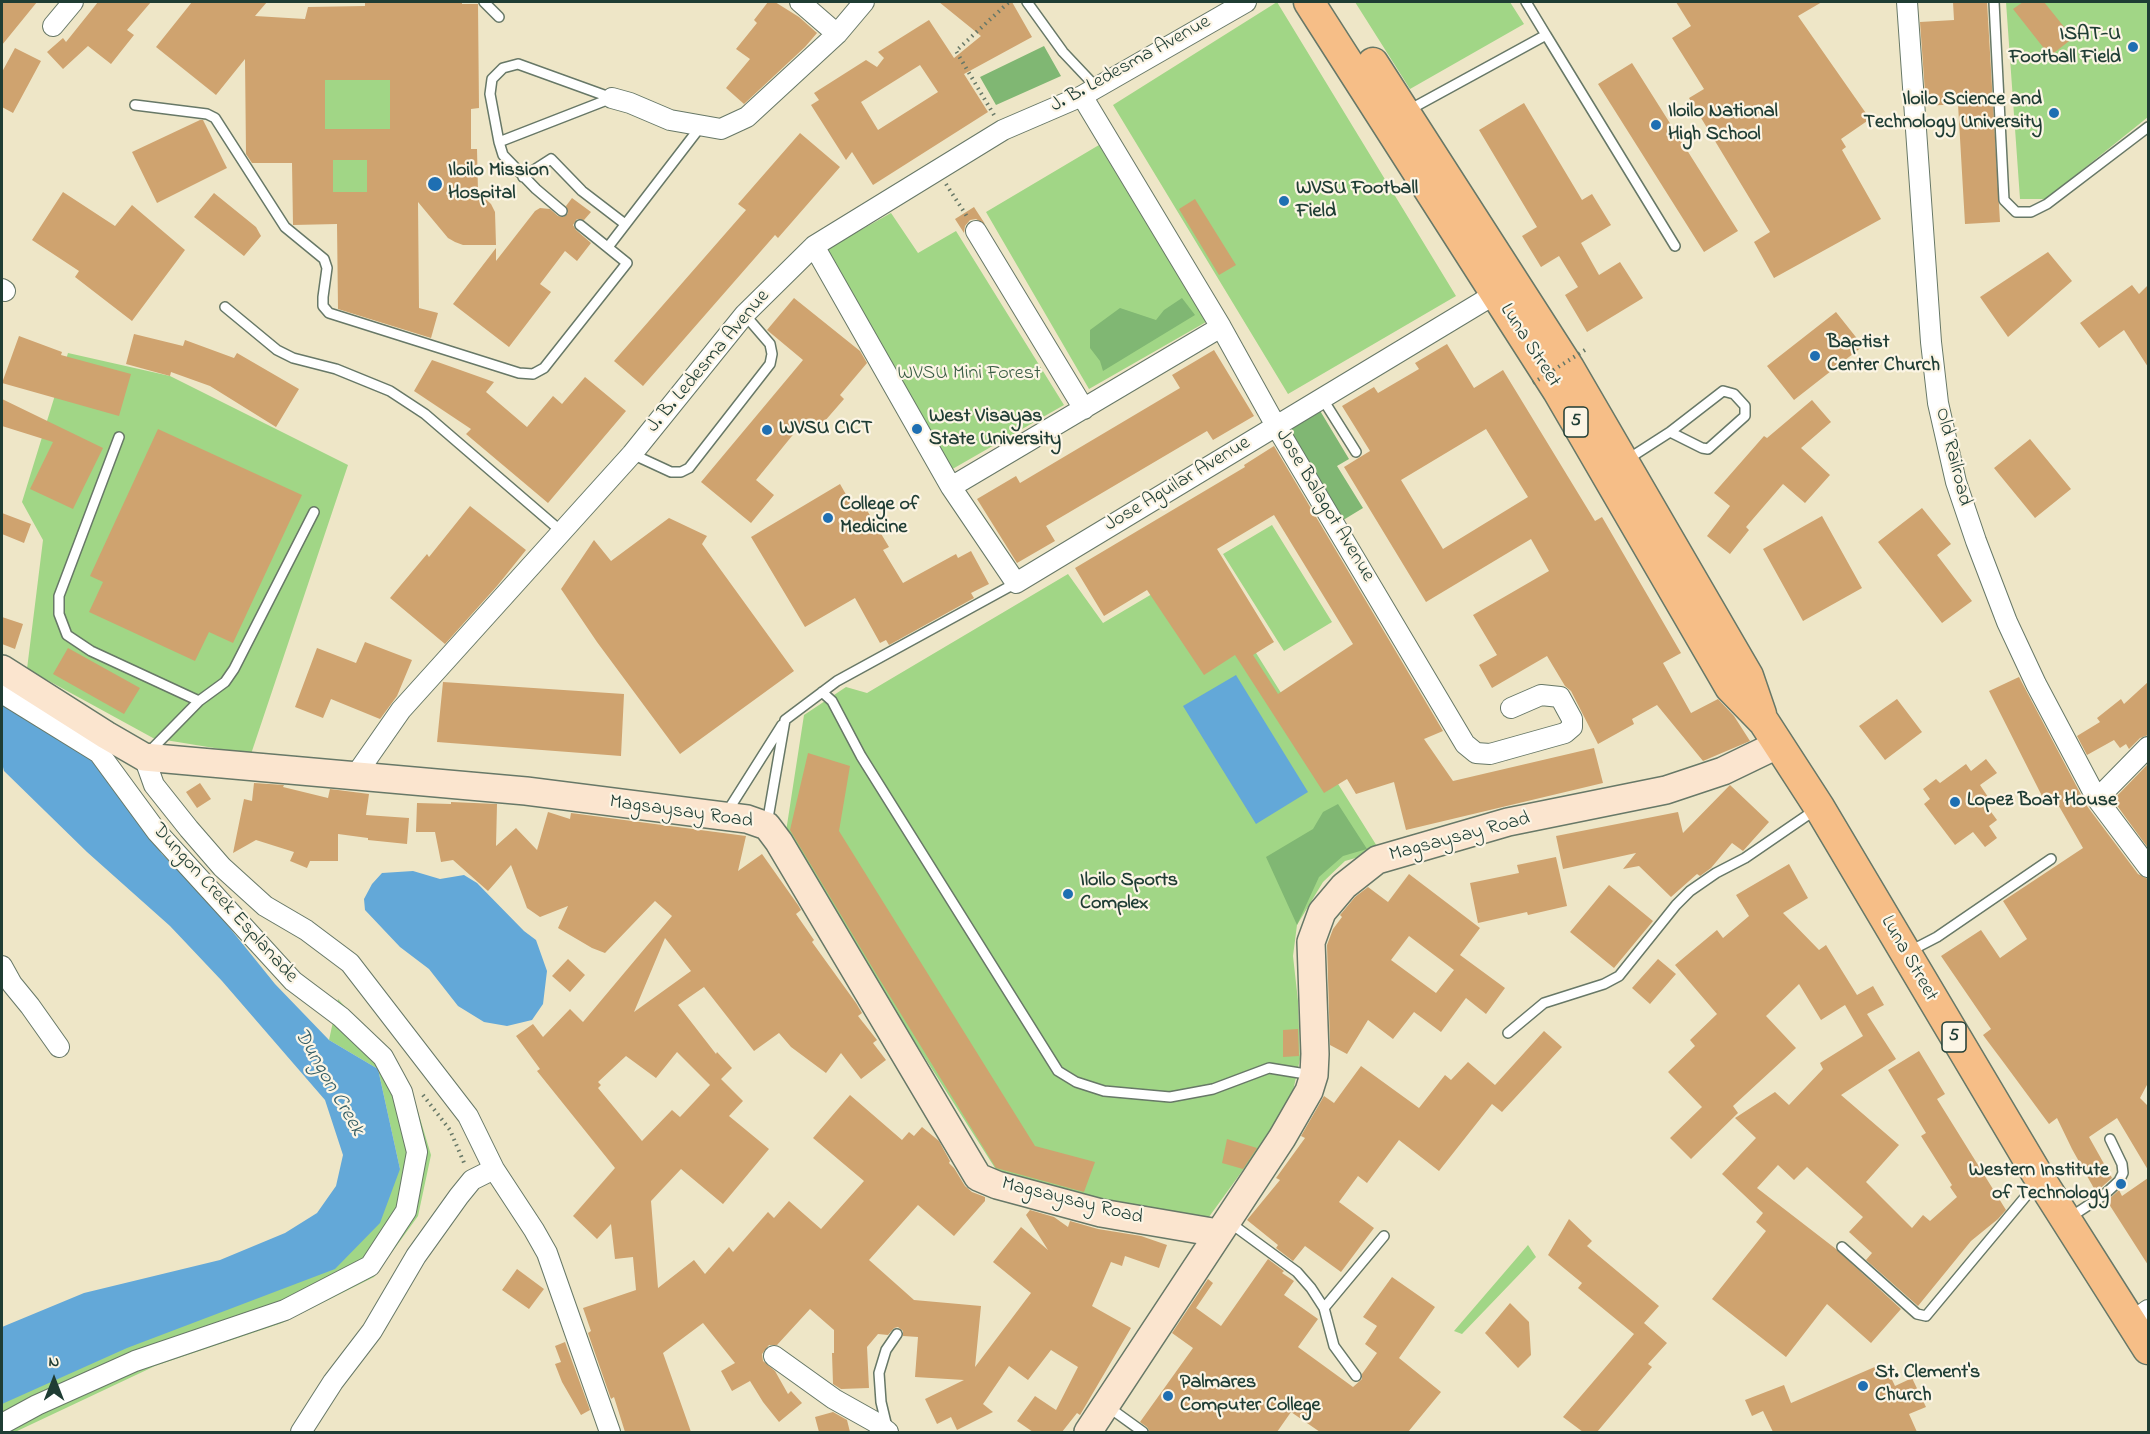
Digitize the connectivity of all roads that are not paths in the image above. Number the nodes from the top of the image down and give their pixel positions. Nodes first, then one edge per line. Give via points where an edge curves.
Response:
1 (72, 2) edge
2 (484, 2) edge
3 (800, 2) edge
4 (864, 2) edge
5 (1027, 2) edge
6 (1246, 2) edge
7 (1309, 2) edge
8 (1333, 2) edge
9 (1526, 2) edge
10 (1907, 2) edge
11 (1994, 2) edge
12 (499, 18) dead end
13 (53, 26) dead end
14 (837, 34) junction
15 (1546, 35) junction
16 (1089, 92) junction
17 (612, 98) junction
18 (135, 105) dead end
19 (1395, 117) junction
20 (701, 126) junction
21 (2148, 127) edge
22 (499, 142) junction
23 (523, 177) junction
24 (562, 211) dead end
25 (626, 224) junction
26 (580, 225) dead end
27 (976, 231) road end
28 (814, 246) junction
29 (1675, 246) dead end
30 (608, 247) junction
31 (1505, 288) junction
32 (225, 307) dead end
33 (745, 314) junction
34 (1221, 327) junction
35 (1322, 398) junction
36 (1084, 409) junction
37 (1276, 426) junction
38 (1670, 432) junction
39 (119, 437) dead end
40 (1356, 452) dead end
41 (632, 454) junction
42 (1615, 468) junction
43 (951, 488) junction
44 (314, 512) dead end
45 (562, 532) junction
46 (1016, 583) junction
47 (2, 669) edge
48 (822, 692) junction
49 (2, 693) edge
50 (199, 701) junction
51 (1511, 708) dead end
52 (785, 720) junction
53 (1771, 733) junction
54 (2148, 747) edge
55 (144, 757) junction
56 (356, 776) junction
57 (2097, 799) junction
58 (1819, 807) junction
59 (724, 816) junction
60 (767, 826) junction
61 (2145, 854) edge
62 (2051, 859) dead end
63 (1905, 954) junction
64 (2, 966) edge
65 (1508, 1033) dead end
66 (59, 1047) dead end
67 (1314, 1075) junction
68 (2110, 1139) dead end
69 (494, 1168) junction
70 (2037, 1174) junction
71 (2066, 1220) junction
72 (1222, 1227) junction
73 (1384, 1236) dead end
74 (1842, 1247) dead end
75 (1324, 1308) junction
76 (2140, 1316) edge
77 (897, 1334) dead end
78 (2148, 1349) edge
79 (774, 1356) dead end
80 (1356, 1376) dead end
81 (1105, 1405) junction
82 (2, 1425) edge
83 (301, 1432) edge
84 (610, 1432) edge
85 (888, 1432) edge
86 (1088, 1432) edge
87 (1143, 1432) edge

1 - 13 street
2 - 12 lane
3 - 14 street
4 - 14 street
5 - 16 lane
6 - 16 street, J. B. Ledesma Avenue
7 - 19 main road, Luna Street / 5
8 - 19 main road, Luna Street / 5
9 - 15 lane
10 - 57 street, Old Railroad via 1931,342 1938,403 1956,482 2012,632
11 - 21 lane via 2004,200 2016,212 2031,212 2047,204
14 - 20 street via 747,117 722,129
15 - 19 lane
15 - 29 lane
16 - 28 street, J. B. Ledesma Avenue via 1003,130
16 - 34 street, Jose Balagot Avenue
17 - 20 street via 670,120
17 - 22 lane
17 - 22 lane via 518,64 503,68 492,80 490,94
18 - 30 lane via 214,118 285,227 324,259 327,268 323,306 329,313 431,347 519,373 533,374 544,369 627,263
19 - 31 main road, Luna Street / 5
20 - 25 lane
22 - 23 lane via 503,155
23 - 24 lane
23 - 25 lane via 551,159 582,191
25 - 30 lane
26 - 30 lane
27 - 36 street
28 - 33 street, J. B. Ledesma Avenue
28 - 43 street
31 - 35 street, Jose Aguilar Avenue
31 - 42 main road, Luna Street / 5
32 - 45 lane via 277,350 390,391 425,414
33 - 41 street, J. B. Ledesma Avenue
33 - 41 lane via 770,344 770,364 689,468 671,472
34 - 36 street
34 - 37 street, Jose Balagot Avenue
35 - 37 street, Jose Aguilar Avenue
35 - 40 lane
36 - 43 street
37 - 46 street, Jose Aguilar Avenue
37 - 51 street, Jose Balagot Avenue via 1465,744 1476,753 1490,754 1565,733 1572,727 1560,697 1541,695
38 - 38 lane via 1723,391 1734,394 1745,406 1745,416 1708,449
38 - 42 lane
39 - 50 lane via 59,596 59,614 68,635 91,651
41 - 45 street, J. B. Ledesma Avenue
42 - 53 main road, Luna Street / 5 via 1748,676
43 - 46 street
44 - 50 lane via 234,669 225,682
45 - 56 street, J. B. Ledesma Avenue via 401,710
46 - 48 lane, Jose Aguilar Avenue
47 - 55 street, Magsaysay Road
48 - 52 lane, Jose Aguilar Avenue
48 - 67 lane via 832,701 861,756 1058,1071 1076,1082 1104,1090 1170,1097 1213,1089 1269,1068
49 - 82 street, Dungon Creek Esplanade via 99,753 157,832 284,973 341,1017 383,1057 402,1092 417,1152 406,1211 370,1266 285,1310 135,1361
50 - 55 lane
52 - 59 lane
52 - 60 lane
53 - 58 main road, Luna Street / 5
53 - 67 street, Magsaysay Road via 1723,771 1666,790 1508,822 1377,860 1344,886 1322,912 1311,942
54 - 57 street
55 - 56 street, Magsaysay Road
55 - 69 street via 154,785 222,867 265,906 350,963 468,1116
56 - 59 street, Magsaysay Road via 526,791
57 - 61 street, Old Railroad
58 - 63 main road, Luna Street / 5
58 - 65 lane via 1690,891 1619,976 1544,1003
59 - 60 street, Magsaysay Road
60 - 72 street, Magsaysay Road via 978,1177 1101,1213
62 - 63 lane
63 - 70 main road, Luna Street / 5
64 - 66 street
67 - 72 street, Magsaysay Road via 1282,1138
68 - 71 lane via 2122,1164 2119,1181
69 - 83 street via 472,1180 459,1196
69 - 84 street via 547,1253
70 - 71 main road, Luna Street / 5
70 - 74 lane via 2026,1196 1926,1316 1917,1314
71 - 76 main road, Luna Street / 5
72 - 75 lane via 1297,1272
72 - 81 street, Magsaysay Road
73 - 75 lane
75 - 80 lane via 1334,1346
76 - 78 main road, Luna Street / 5
77 - 85 lane via 886,1350 879,1373
79 - 85 street
81 - 86 street, Magsaysay Road
81 - 87 lane

